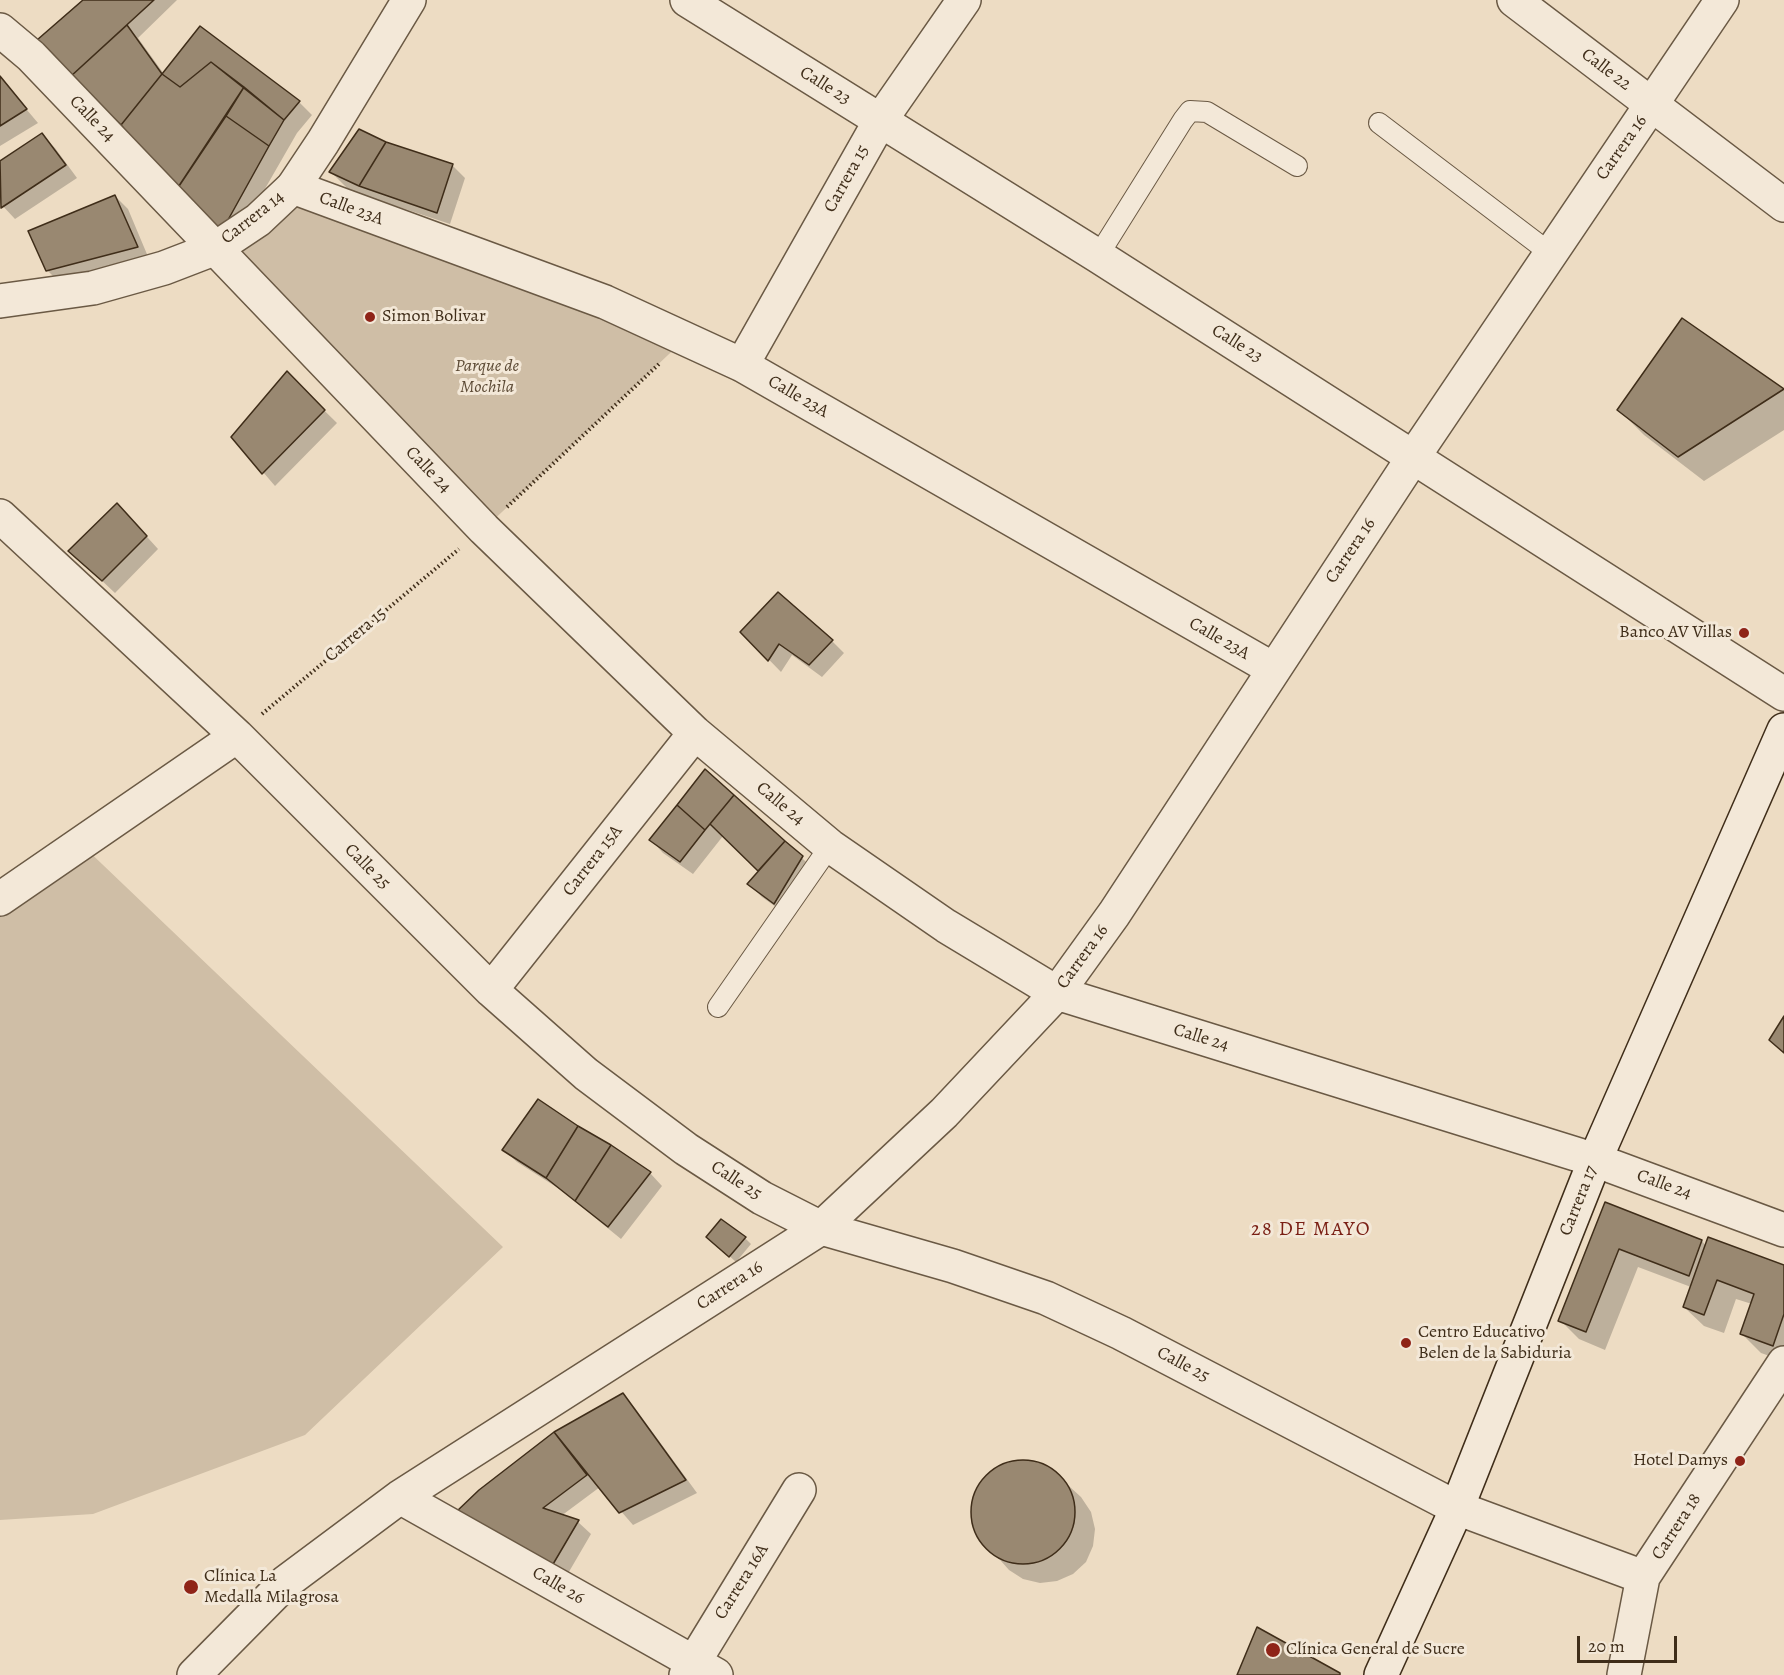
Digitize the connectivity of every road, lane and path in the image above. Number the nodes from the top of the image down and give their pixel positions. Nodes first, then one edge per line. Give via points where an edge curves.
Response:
1 (410, 0) edge
2 (687, 0) edge
3 (964, 0) edge
4 (1514, 0) edge
5 (1722, 0) edge
6 (0, 30) edge
7 (1652, 105) junction
8 (880, 121) junction
9 (1379, 123) dead end
10 (1297, 166) dead end
11 (293, 187) junction
12 (1784, 205) edge
13 (216, 248) junction
14 (1550, 253) junction
15 (1098, 256) junction
16 (0, 301) edge
17 (686, 338) junction
18 (742, 365) junction
19 (1414, 456) junction
20 (0, 516) edge
21 (483, 529) junction
22 (1273, 669) junction
23 (1784, 693) edge
24 (1784, 730) edge
25 (695, 733) junction
26 (237, 736) junction
27 (830, 846) junction
28 (2, 894) edge
29 (491, 990) junction
30 (1057, 993) junction
31 (718, 1007) dead end
32 (1595, 1160) junction
33 (821, 1228) junction
34 (1784, 1230) edge
35 (1784, 1363) edge
36 (799, 1490) dead end
37 (400, 1497) junction
38 (1457, 1508) junction
39 (1643, 1578) junction
40 (698, 1671) edge
41 (194, 1675) edge
42 (1382, 1675) edge
43 (1624, 1675) edge

1 - 11 street, Carrera 14
2 - 8 street, Calle 23
3 - 8 street, Carrera 15
4 - 7 street, Calle 22
5 - 7 street, Carrera 16
6 - 13 street, Calle 24 via 31,56
7 - 12 street, Calle 22
7 - 14 street, Carrera 16
8 - 15 street, Calle 23
8 - 18 street, Carrera 15
9 - 14 lane
10 - 15 lane via 1207,112 1190,111
11 - 13 street, Carrera 14 via 258,220
11 - 17 street, Calle 23A via 605,302
13 - 16 street, Carrera 14 via 93,288
13 - 21 street, Calle 24
14 - 19 street, Carrera 16
15 - 19 street, Calle 23
17 - 18 street, Calle 23A
17 - 21 path, Carrera 15
18 - 22 street, Calle 23A
19 - 22 street, Carrera 16
19 - 23 street, Calle 23
20 - 26 street, Calle 25
21 - 25 street, Calle 24
21 - 26 path, Carrera 15
22 - 30 street, Carrera 16 via 1114,914
24 - 32 street, Carrera 17
25 - 27 street, Calle 24
25 - 29 street, Carrera 15A
26 - 28 street
26 - 29 street, Calle 25
27 - 30 street, Calle 24 via 946,926
27 - 31 lane
29 - 33 street, Calle 25 via 586,1074 686,1149 762,1198
30 - 32 street, Calle 24
30 - 33 street, Carrera 16 via 944,1113
32 - 34 street, Calle 24
32 - 38 street, Carrera 17
33 - 37 street, Carrera 16
33 - 38 street, Calle 25 via 1046,1298
35 - 39 street, Carrera 18
36 - 40 street, Carrera 16A
37 - 40 street, Calle 26
37 - 41 street, Carrera 16 via 286,1582
38 - 39 street, Calle 25
38 - 42 street, Carrera 17
39 - 43 street, Carrera 18

